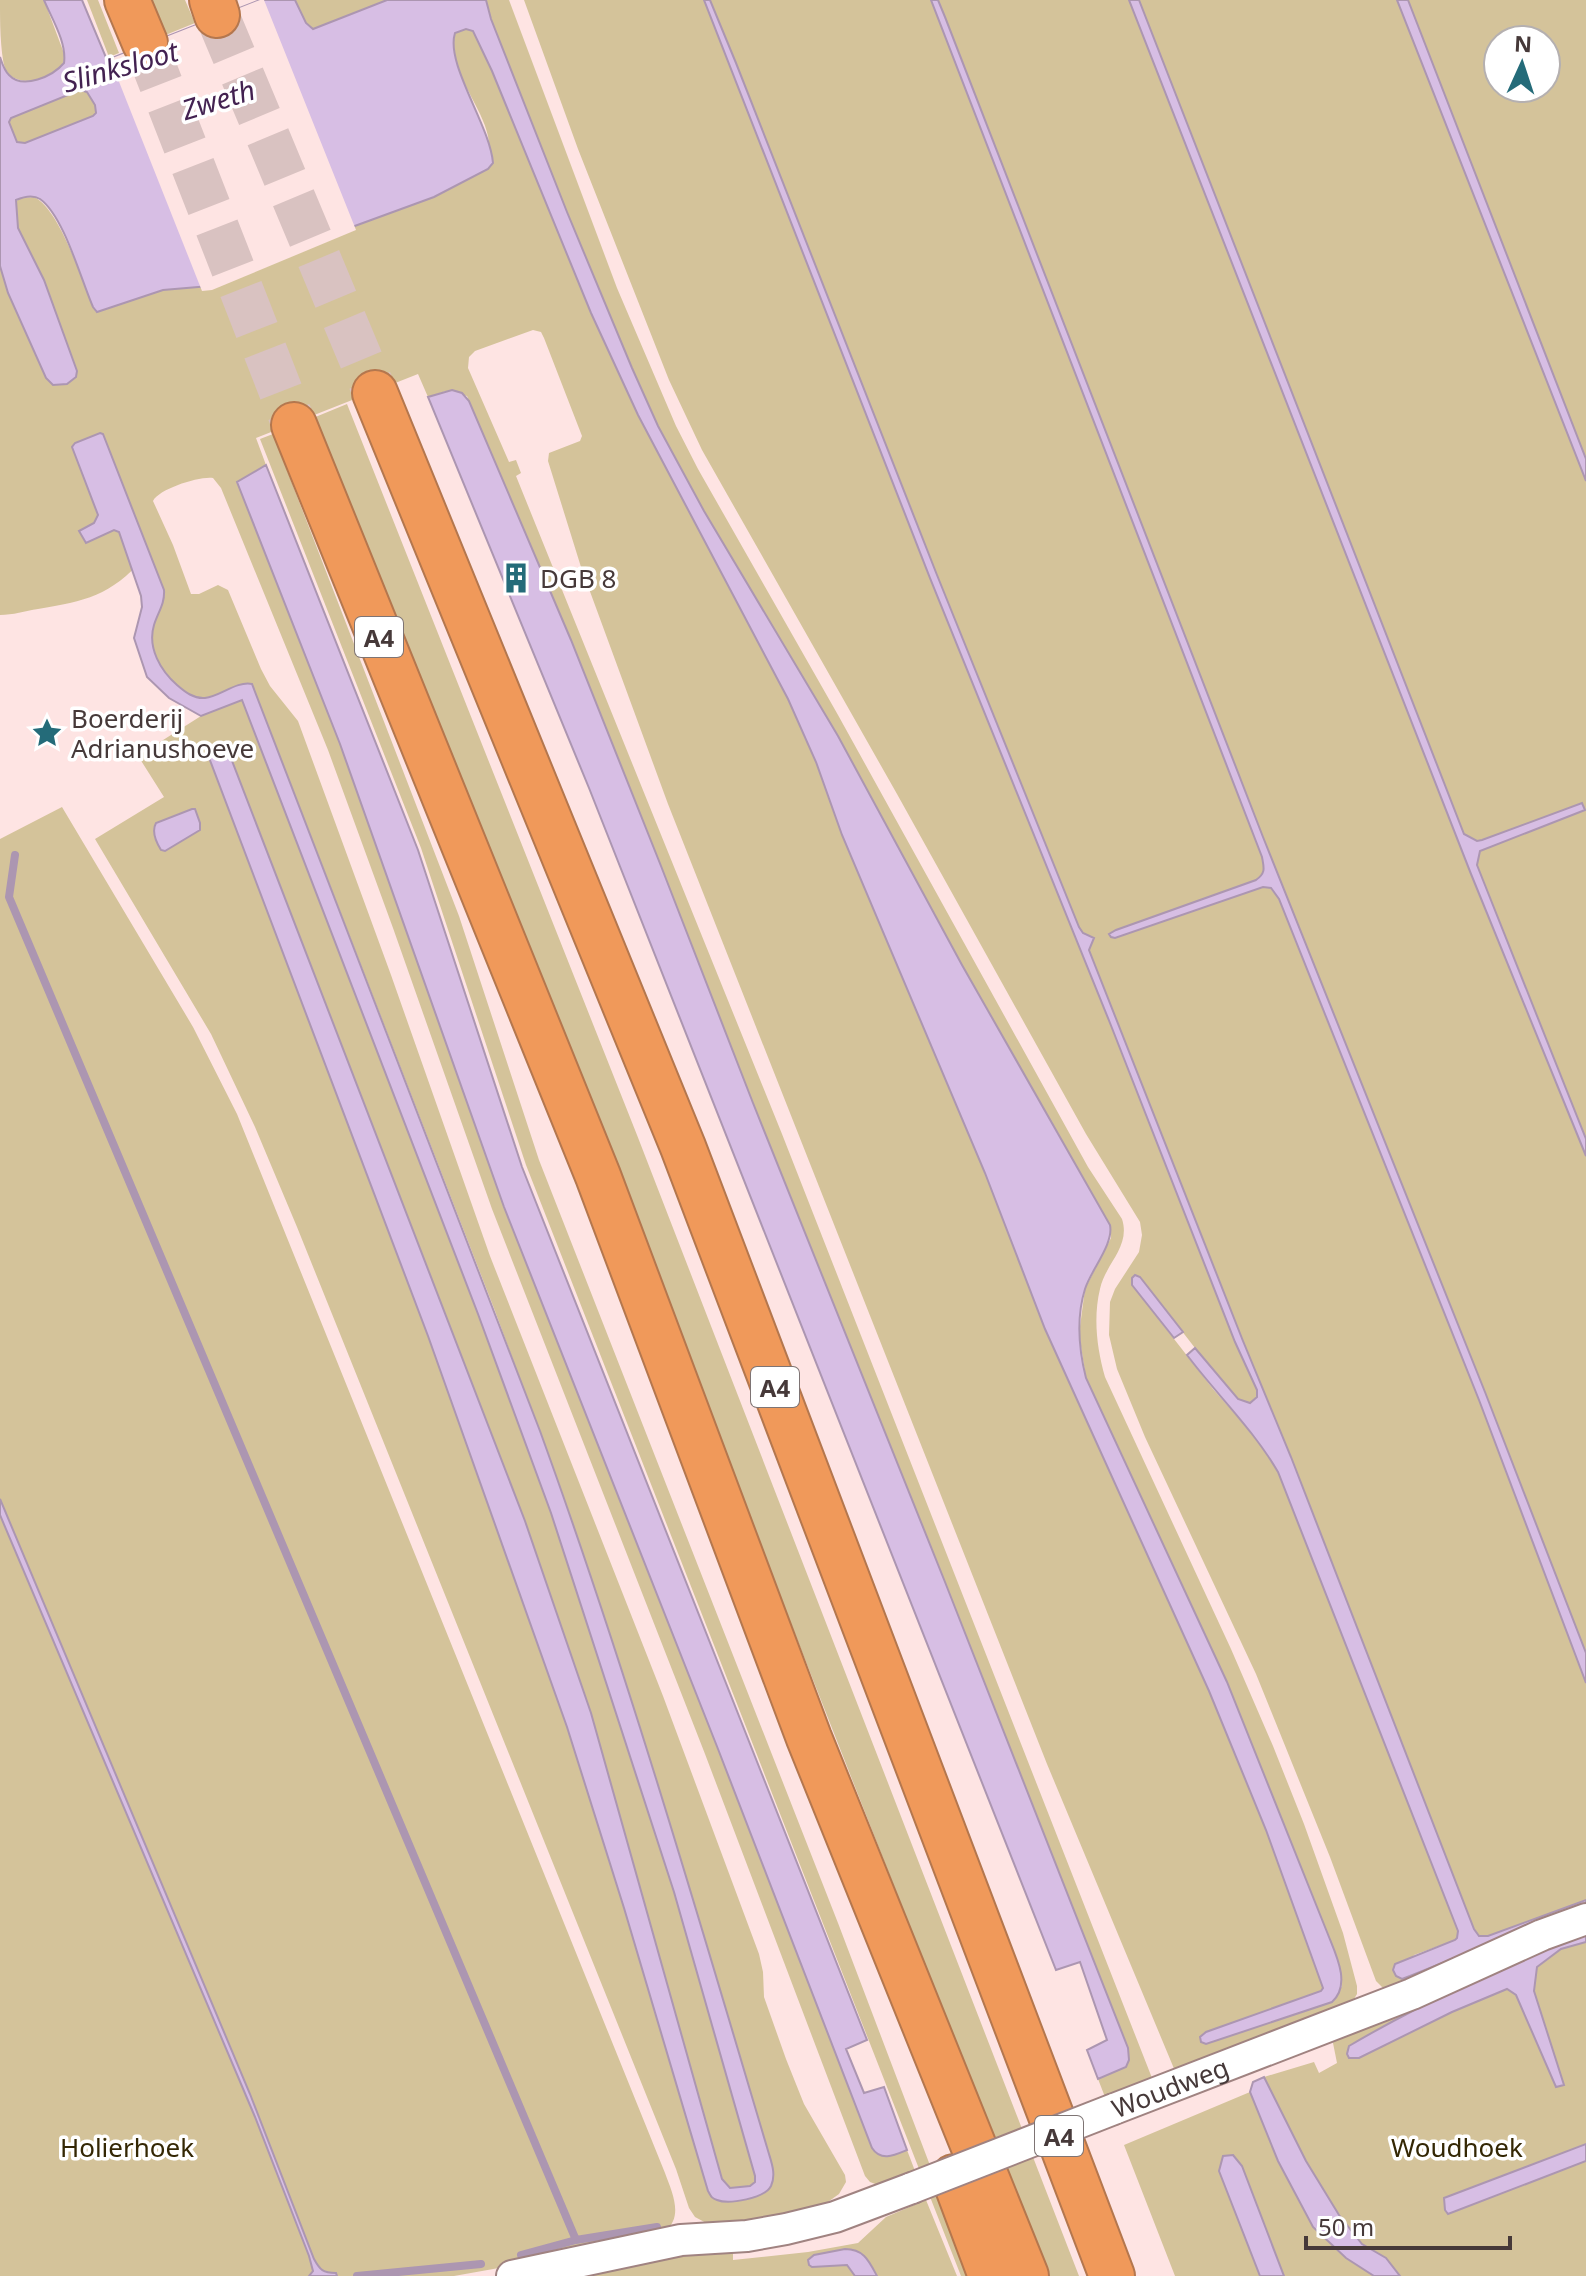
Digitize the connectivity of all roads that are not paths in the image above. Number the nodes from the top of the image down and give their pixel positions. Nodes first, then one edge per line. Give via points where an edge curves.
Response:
1 (127, 0) edge
2 (145, 43) tunnel mouth
3 (375, 393) tunnel mouth
4 (294, 425) tunnel mouth
5 (809, 1738) junction
6 (1586, 1919) edge
7 (512, 2276) edge
8 (991, 2276) edge
9 (1026, 2276) edge
10 (1112, 2276) edge

1 - 2 highway
3 - 10 highway, A4 via 689,1162
4 - 5 highway, A4 via 598,1176
5 - 8 highway, A4 via 931,2114
5 - 9 highway, A4
6 - 7 street, Woudweg, bridge via 1412,1994 835,2217 747,2236 681,2240

